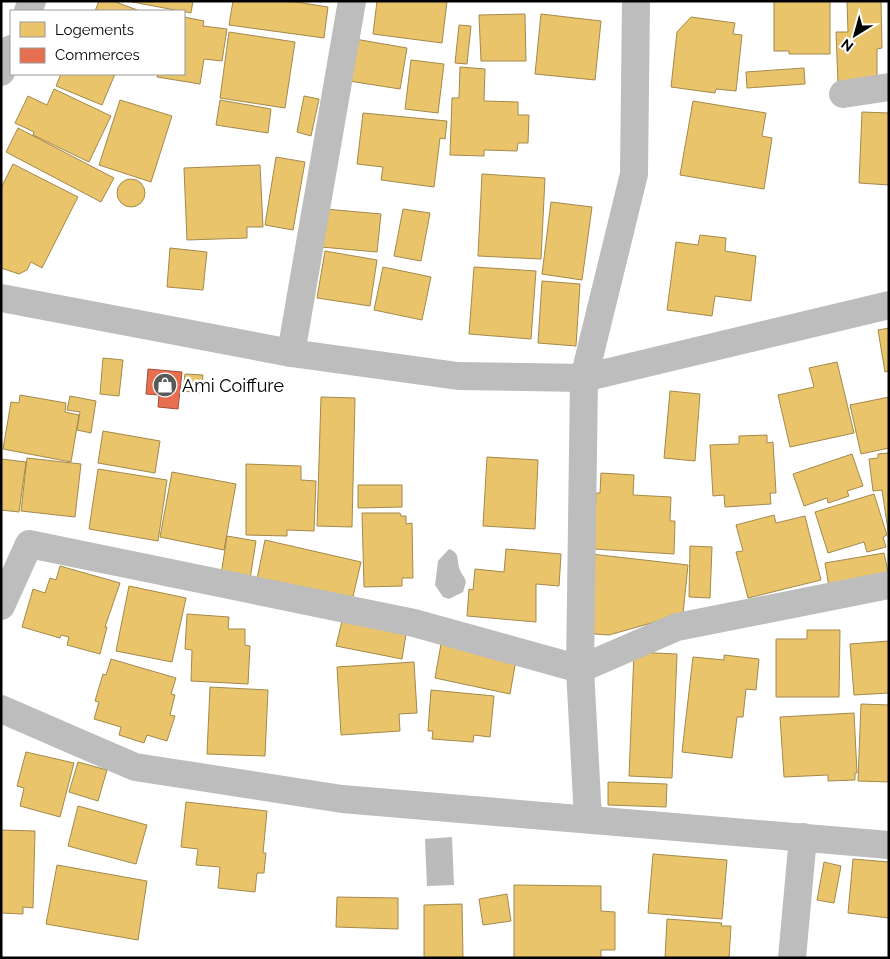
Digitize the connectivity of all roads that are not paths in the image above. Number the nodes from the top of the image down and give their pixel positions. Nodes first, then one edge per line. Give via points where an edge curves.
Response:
1 (352, 1) edge
2 (636, 1) edge
3 (10, 51) edge
4 (1, 72) edge
5 (889, 86) edge
6 (843, 94) dead end
7 (1, 298) edge
8 (889, 304) edge
9 (291, 353) junction
10 (584, 378) junction
11 (889, 585) edge
12 (1, 606) edge
13 (580, 669) junction
14 (1, 709) edge
15 (588, 819) junction
16 (803, 836) junction
17 (889, 845) edge
18 (792, 958) edge

1 - 9 street
2 - 10 street via 634,174
3 - 4 street
5 - 6 street
7 - 9 street
8 - 10 street
9 - 10 street via 458,376
10 - 13 street
11 - 13 street via 677,627
12 - 13 street via 29,544 414,623
13 - 15 street
14 - 15 street via 135,767 342,799
15 - 16 street
16 - 17 street
16 - 18 street

